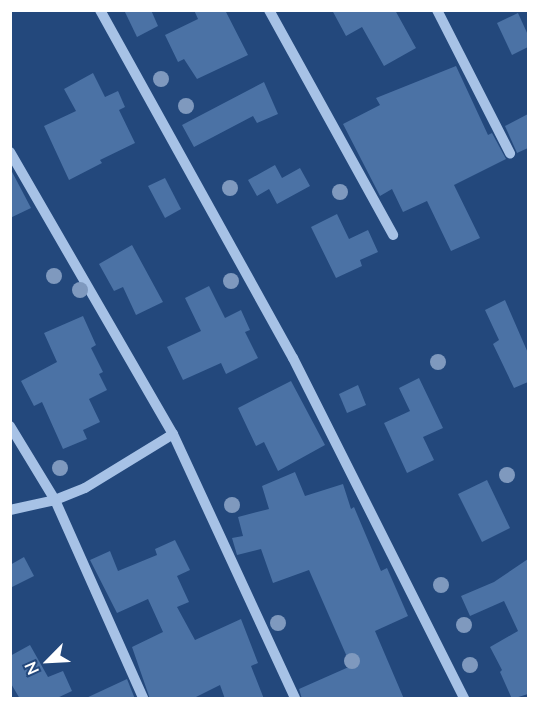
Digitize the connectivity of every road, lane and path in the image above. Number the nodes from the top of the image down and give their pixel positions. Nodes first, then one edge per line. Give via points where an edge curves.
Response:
1 (100, 10) edge
2 (269, 10) edge
3 (437, 10) edge
4 (10, 152) edge
5 (510, 153) dead end
6 (393, 235) dead end
7 (10, 426) edge
8 (173, 434) junction
9 (55, 500) junction
10 (10, 510) edge
11 (143, 699) edge
12 (295, 699) edge
13 (464, 699) edge

1 - 13 street via 293,358
2 - 6 street
3 - 5 street
4 - 8 street
7 - 9 street
8 - 9 street via 85,488
8 - 12 street
9 - 10 street
9 - 11 street

